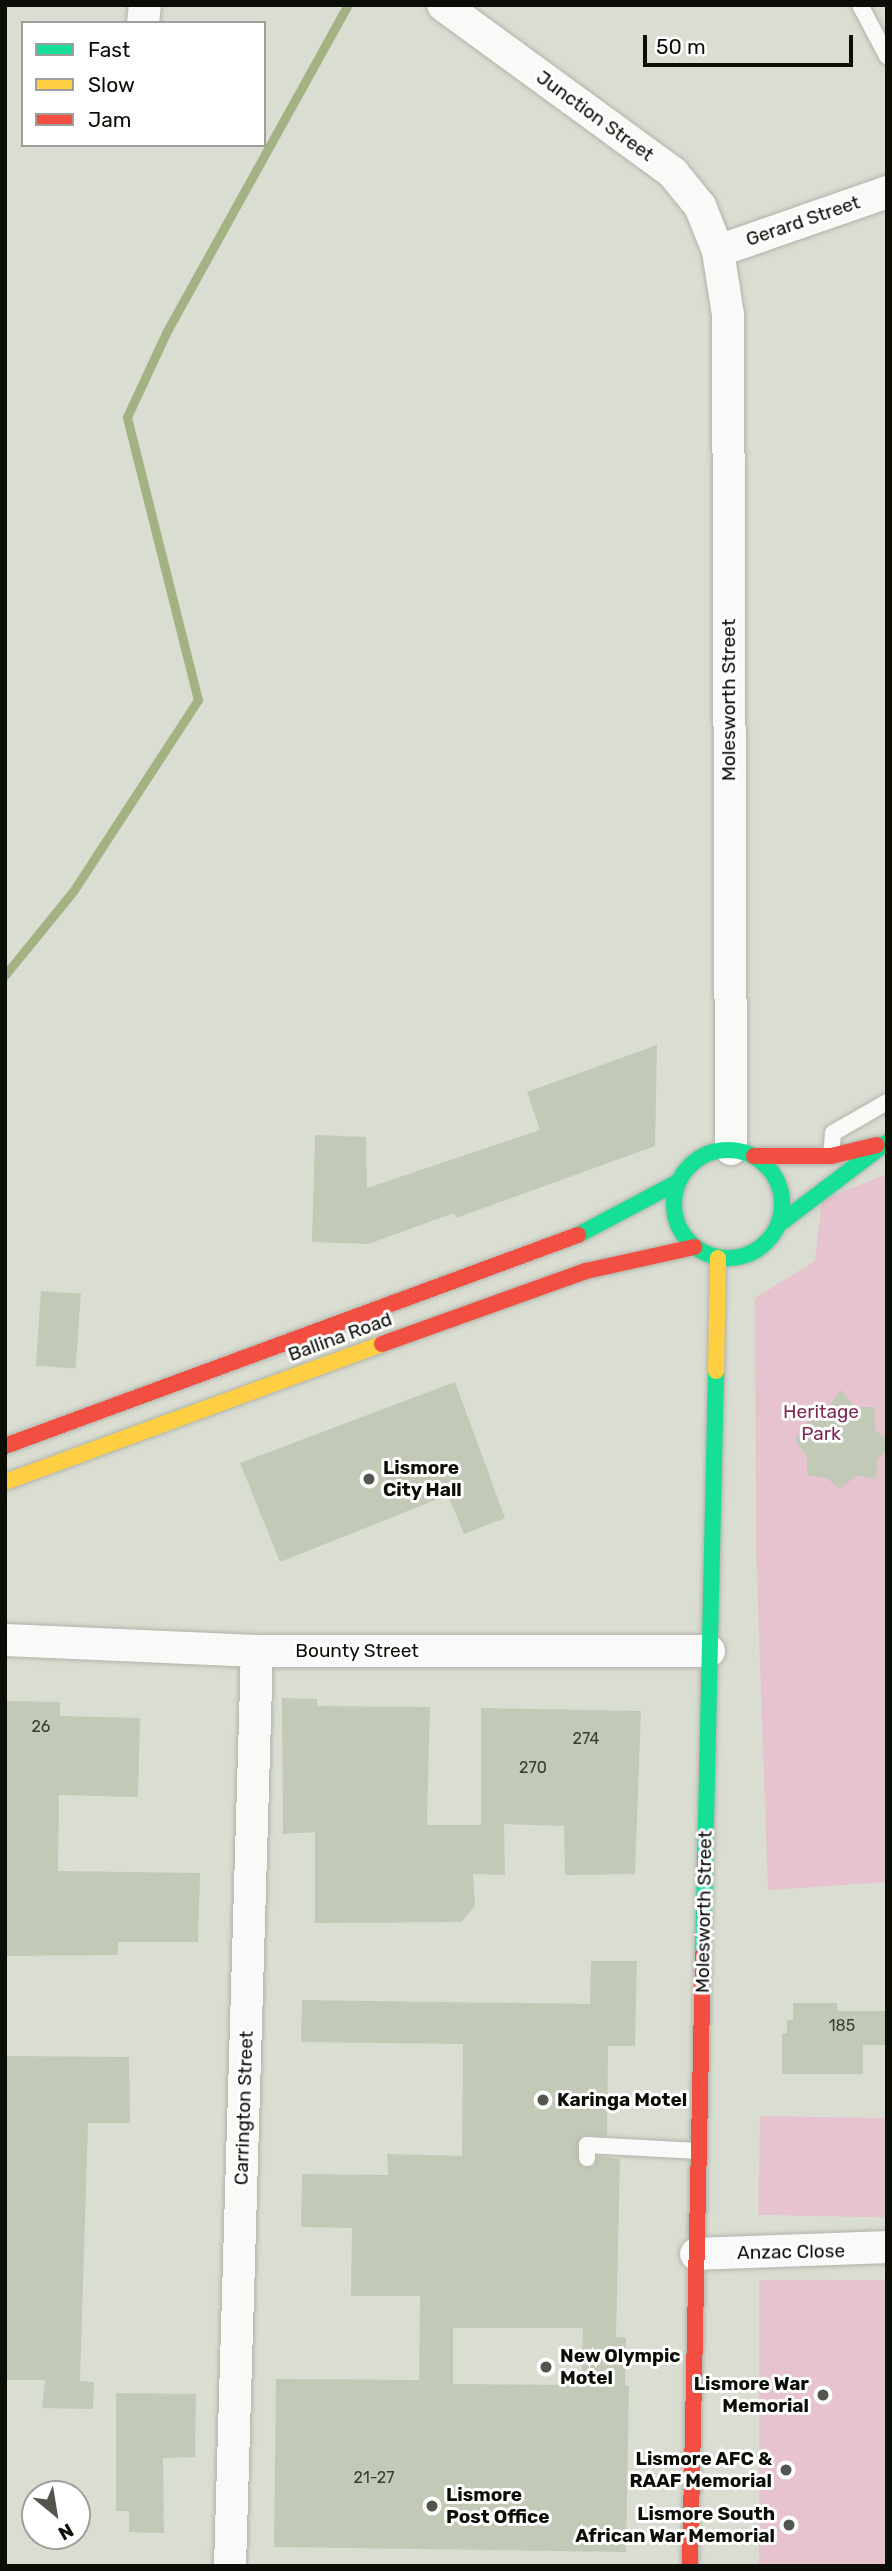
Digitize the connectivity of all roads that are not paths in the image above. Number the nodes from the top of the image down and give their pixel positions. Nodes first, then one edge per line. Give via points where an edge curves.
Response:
1 (443, 5) edge
2 (860, 5) edge
3 (887, 56) edge
4 (887, 192) edge
5 (718, 251) junction
6 (887, 1102) edge
7 (886, 1142) edge
8 (743, 1152) junction
9 (831, 1156) junction
10 (678, 1182) junction
11 (779, 1224) junction
12 (694, 1247) junction
13 (718, 1258) junction
14 (5, 1447) edge
15 (5, 1482) edge
16 (5, 1640) edge
17 (257, 1651) junction
18 (709, 1651) junction
19 (698, 2151) junction
20 (587, 2158) dead end
21 (887, 2247) edge
22 (696, 2254) junction
23 (230, 2566) edge
24 (690, 2566) edge

1 - 5 street, Junction Street via 673,173 699,206
2 - 3 lane
4 - 5 street, Gerard Street
5 - 8 street, Molesworth Street via 728,315
6 - 9 lane via 833,1133
7 - 9 main road
7 - 11 main road
8 - 9 main road
8 - 10 main road via 700,1157
8 - 11 main road via 777,1178 782,1201
10 - 12 main road via 674,1196 677,1223
10 - 14 main road, Ballina Road via 565,1242
11 - 13 main road via 754,1251 733,1259
12 - 13 main road
12 - 15 main road, Ballina Road via 586,1271 532,1289
13 - 18 main road, Molesworth Street
16 - 17 street, Bounty Street
17 - 18 street, Bounty Street
17 - 23 street, Carrington Street
18 - 19 main road, Molesworth Street
19 - 20 lane via 587,2145
19 - 22 main road, Molesworth Street
21 - 22 street, Anzac Close
22 - 24 main road, Molesworth Street

